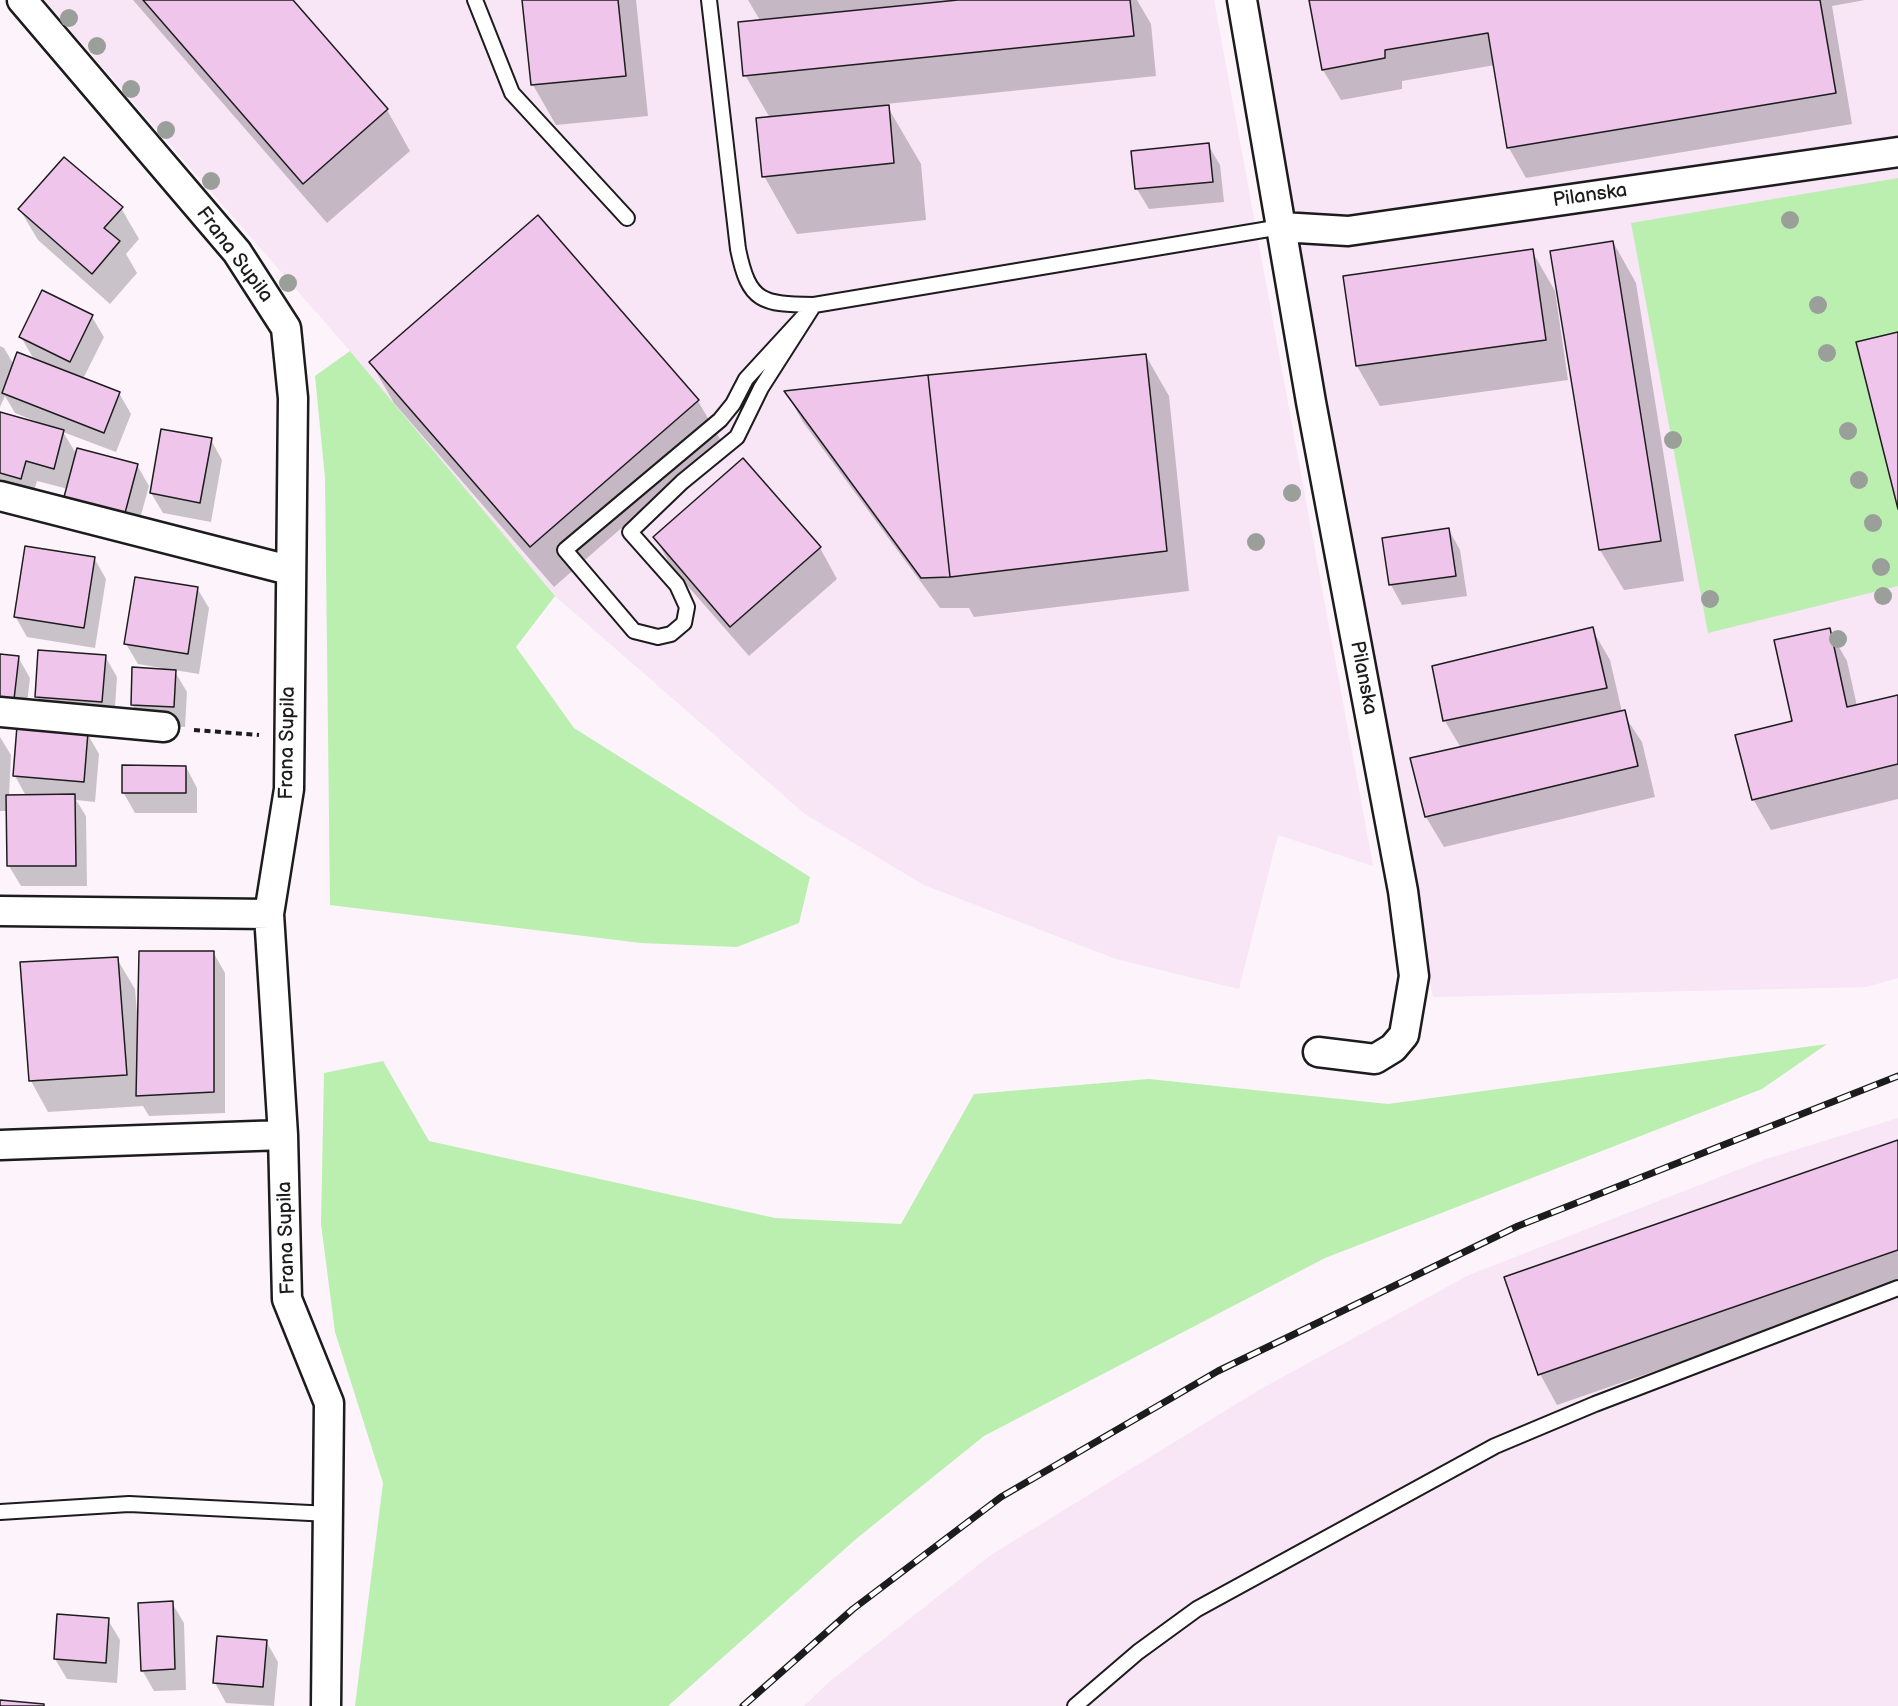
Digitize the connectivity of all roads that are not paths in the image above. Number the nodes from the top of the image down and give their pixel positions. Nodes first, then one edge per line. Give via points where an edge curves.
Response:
1 (22, 0) edge
2 (476, 0) edge
3 (708, 0) edge
4 (1242, 0) edge
5 (1898, 152) edge
6 (627, 218) dead end
7 (1281, 227) junction
8 (814, 305) junction
9 (0, 496) edge
10 (289, 570) junction
11 (0, 712) edge
12 (164, 728) road end
13 (0, 911) edge
14 (269, 914) junction
15 (1318, 1052) dead end
16 (283, 1135) junction
17 (0, 1145) edge
18 (1898, 1288) edge
19 (0, 1512) edge
20 (330, 1514) junction
21 (326, 1706) edge
22 (1075, 1706) edge

1 - 10 street, Frana Supila via 237,252 286,328 293,398
2 - 6 lane via 512,93
3 - 8 lane via 743,271 750,288 760,298
4 - 7 street, Pilanska
5 - 7 street, Pilanska via 1348,231
7 - 8 lane
7 - 15 street, Pilanska via 1403,891 1414,975 1404,1035 1393,1048 1375,1059
8 - 8 lane via 746,379 734,404 720,420 565,550 634,631 658,637 671,634 684,623 687,607 677,585 630,532 737,437 761,388
9 - 10 street
10 - 14 street, Frana Supila via 289,789
11 - 12 street
13 - 14 street
14 - 16 street, Frana Supila
16 - 17 street
16 - 20 street, Frana Supila via 287,1299 329,1403
18 - 22 lane via 1495,1446 1197,1610 1138,1652
19 - 20 lane via 129,1504
20 - 21 street, Frana Supila

